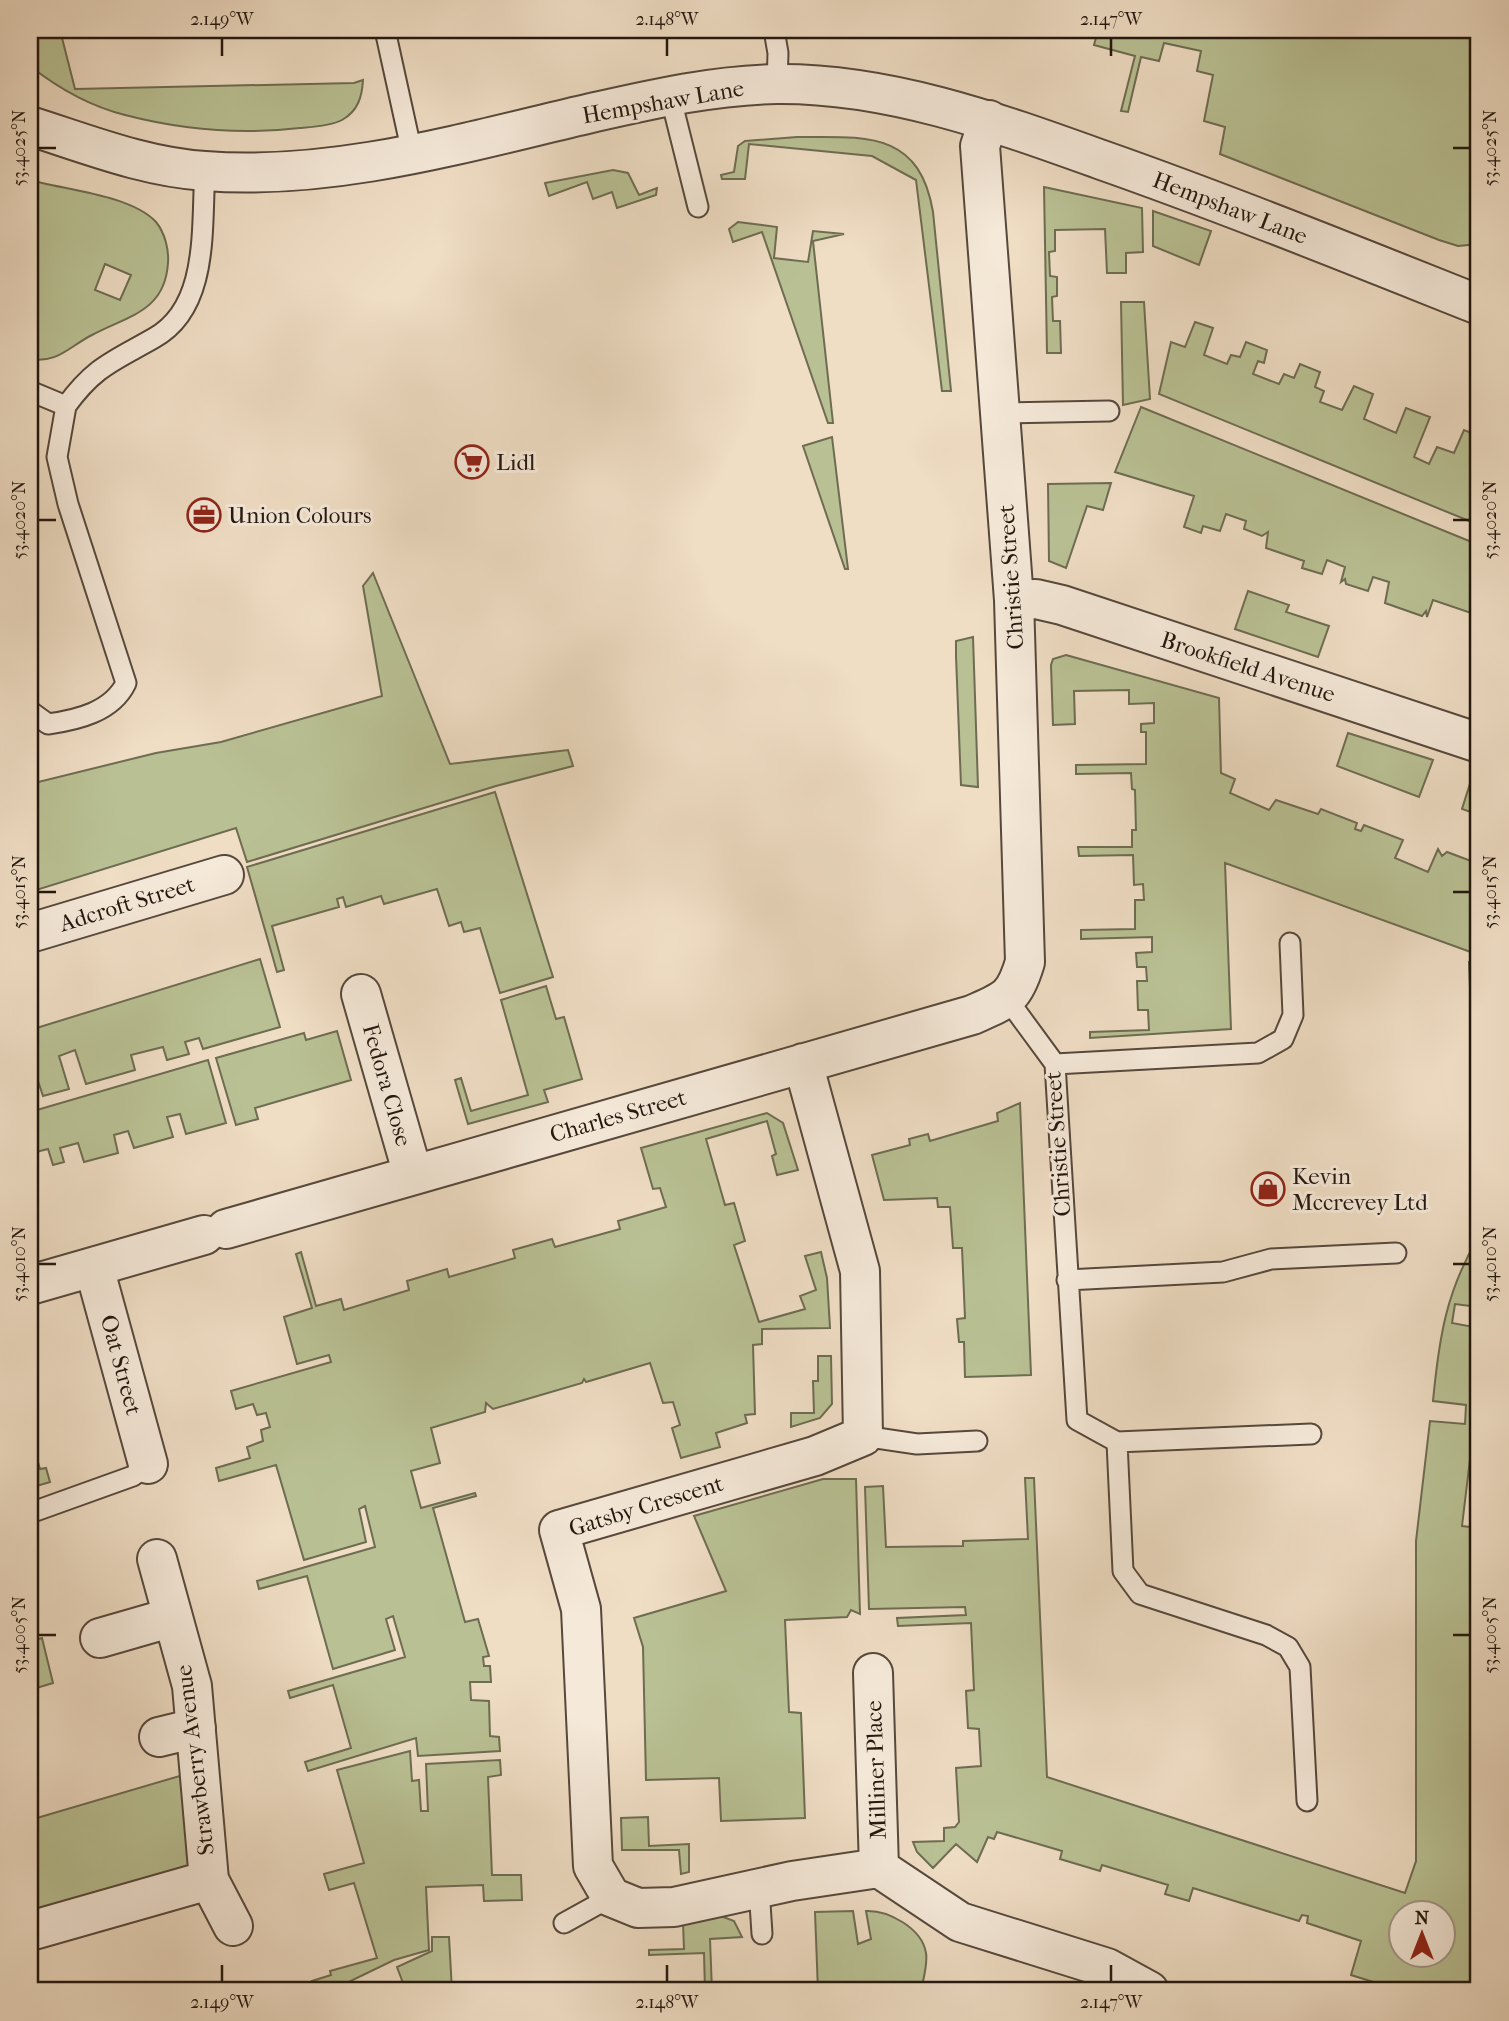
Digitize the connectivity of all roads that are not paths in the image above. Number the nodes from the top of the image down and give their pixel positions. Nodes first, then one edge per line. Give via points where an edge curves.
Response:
1 (385, 30) edge
2 (774, 30) edge
3 (777, 84) junction
4 (670, 95) junction
5 (989, 120) junction
6 (30, 126) edge
7 (412, 153) junction
8 (205, 171) junction
9 (698, 207) dead end
10 (1479, 305) edge
11 (30, 391) edge
12 (66, 406) junction
13 (1110, 411) dead end
14 (999, 413) junction
15 (1014, 600) junction
16 (30, 710) edge
17 (1479, 743) edge
18 (224, 875) dead end
19 (30, 933) edge
20 (1290, 943) dead end
21 (360, 994) dead end
22 (1008, 1000) junction
23 (803, 1063) junction
24 (1055, 1064) junction
25 (413, 1175) junction
26 (1396, 1253) dead end
27 (94, 1267) junction
28 (1067, 1280) junction
29 (30, 1285) edge
30 (1311, 1434) dead end
31 (863, 1436) junction
32 (977, 1441) dead end
33 (1116, 1442) junction
34 (148, 1464) joint
35 (30, 1513) edge
36 (157, 1559) dead end
37 (173, 1617) junction
38 (100, 1638) dead end
39 (873, 1673) dead end
40 (196, 1728) junction
41 (159, 1737) dead end
42 (1307, 1801) dead end
43 (879, 1868) junction
44 (208, 1880) junction
45 (759, 1888) junction
46 (611, 1896) junction
47 (564, 1923) dead end
48 (233, 1926) dead end
49 (30, 1931) edge
50 (762, 1934) dead end
51 (1149, 1991) edge

1 - 7 lane
2 - 3 lane
3 - 4 street, Hempshaw Lane
3 - 5 street, Hempshaw Lane via 862,91
4 - 7 street, Hempshaw Lane
4 - 9 lane
5 - 10 street, Hempshaw Lane via 1148,176
5 - 14 street, Christie Street via 980,146
6 - 8 street, Hempshaw Lane via 147,163
7 - 8 street, Hempshaw Lane via 293,170
8 - 12 lane via 198,268 181,315 153,339 111,359 83,383
11 - 12 lane
12 - 16 lane via 57,457 126,683 121,693 98,711 67,722 48,724
13 - 14 lane
14 - 15 street, Christie Street
15 - 17 street, Brookfield Avenue via 1062,605
15 - 22 street, Christie Street via 1026,962
18 - 19 street, Adcroft Street
20 - 24 lane via 1293,1014 1283,1039 1258,1053
21 - 25 street, Fedora Close
22 - 23 street, Charles Street via 972,1015
22 - 24 lane, Christie Street
23 - 25 street, Charles Street
23 - 31 street via 860,1271
24 - 28 lane, Christie Street
25 - 27 street, Charles Street
26 - 28 lane via 1271,1259 1223,1272
27 - 29 street, Charles Street
27 - 34 street, Oat Street
28 - 33 lane, Christie Street via 1077,1420
30 - 33 lane
31 - 32 lane via 916,1444
31 - 46 street, Gatsby Crescent via 815,1455 559,1530 580,1609 593,1866
33 - 42 lane via 1123,1571 1140,1594 1266,1635 1288,1647 1300,1667
34 - 35 lane via 132,1476
36 - 37 street, Strawberry Avenue
37 - 38 street
37 - 40 street, Strawberry Avenue via 192,1686
39 - 43 street, Milliner Place
40 - 41 street
40 - 44 street, Strawberry Avenue
43 - 45 street
43 - 51 street via 960,1922 1107,1968
44 - 48 street, Strawberry Avenue
44 - 49 street, Strawberry Avenue
45 - 46 street via 674,1907 638,1908
45 - 50 lane
46 - 47 lane

